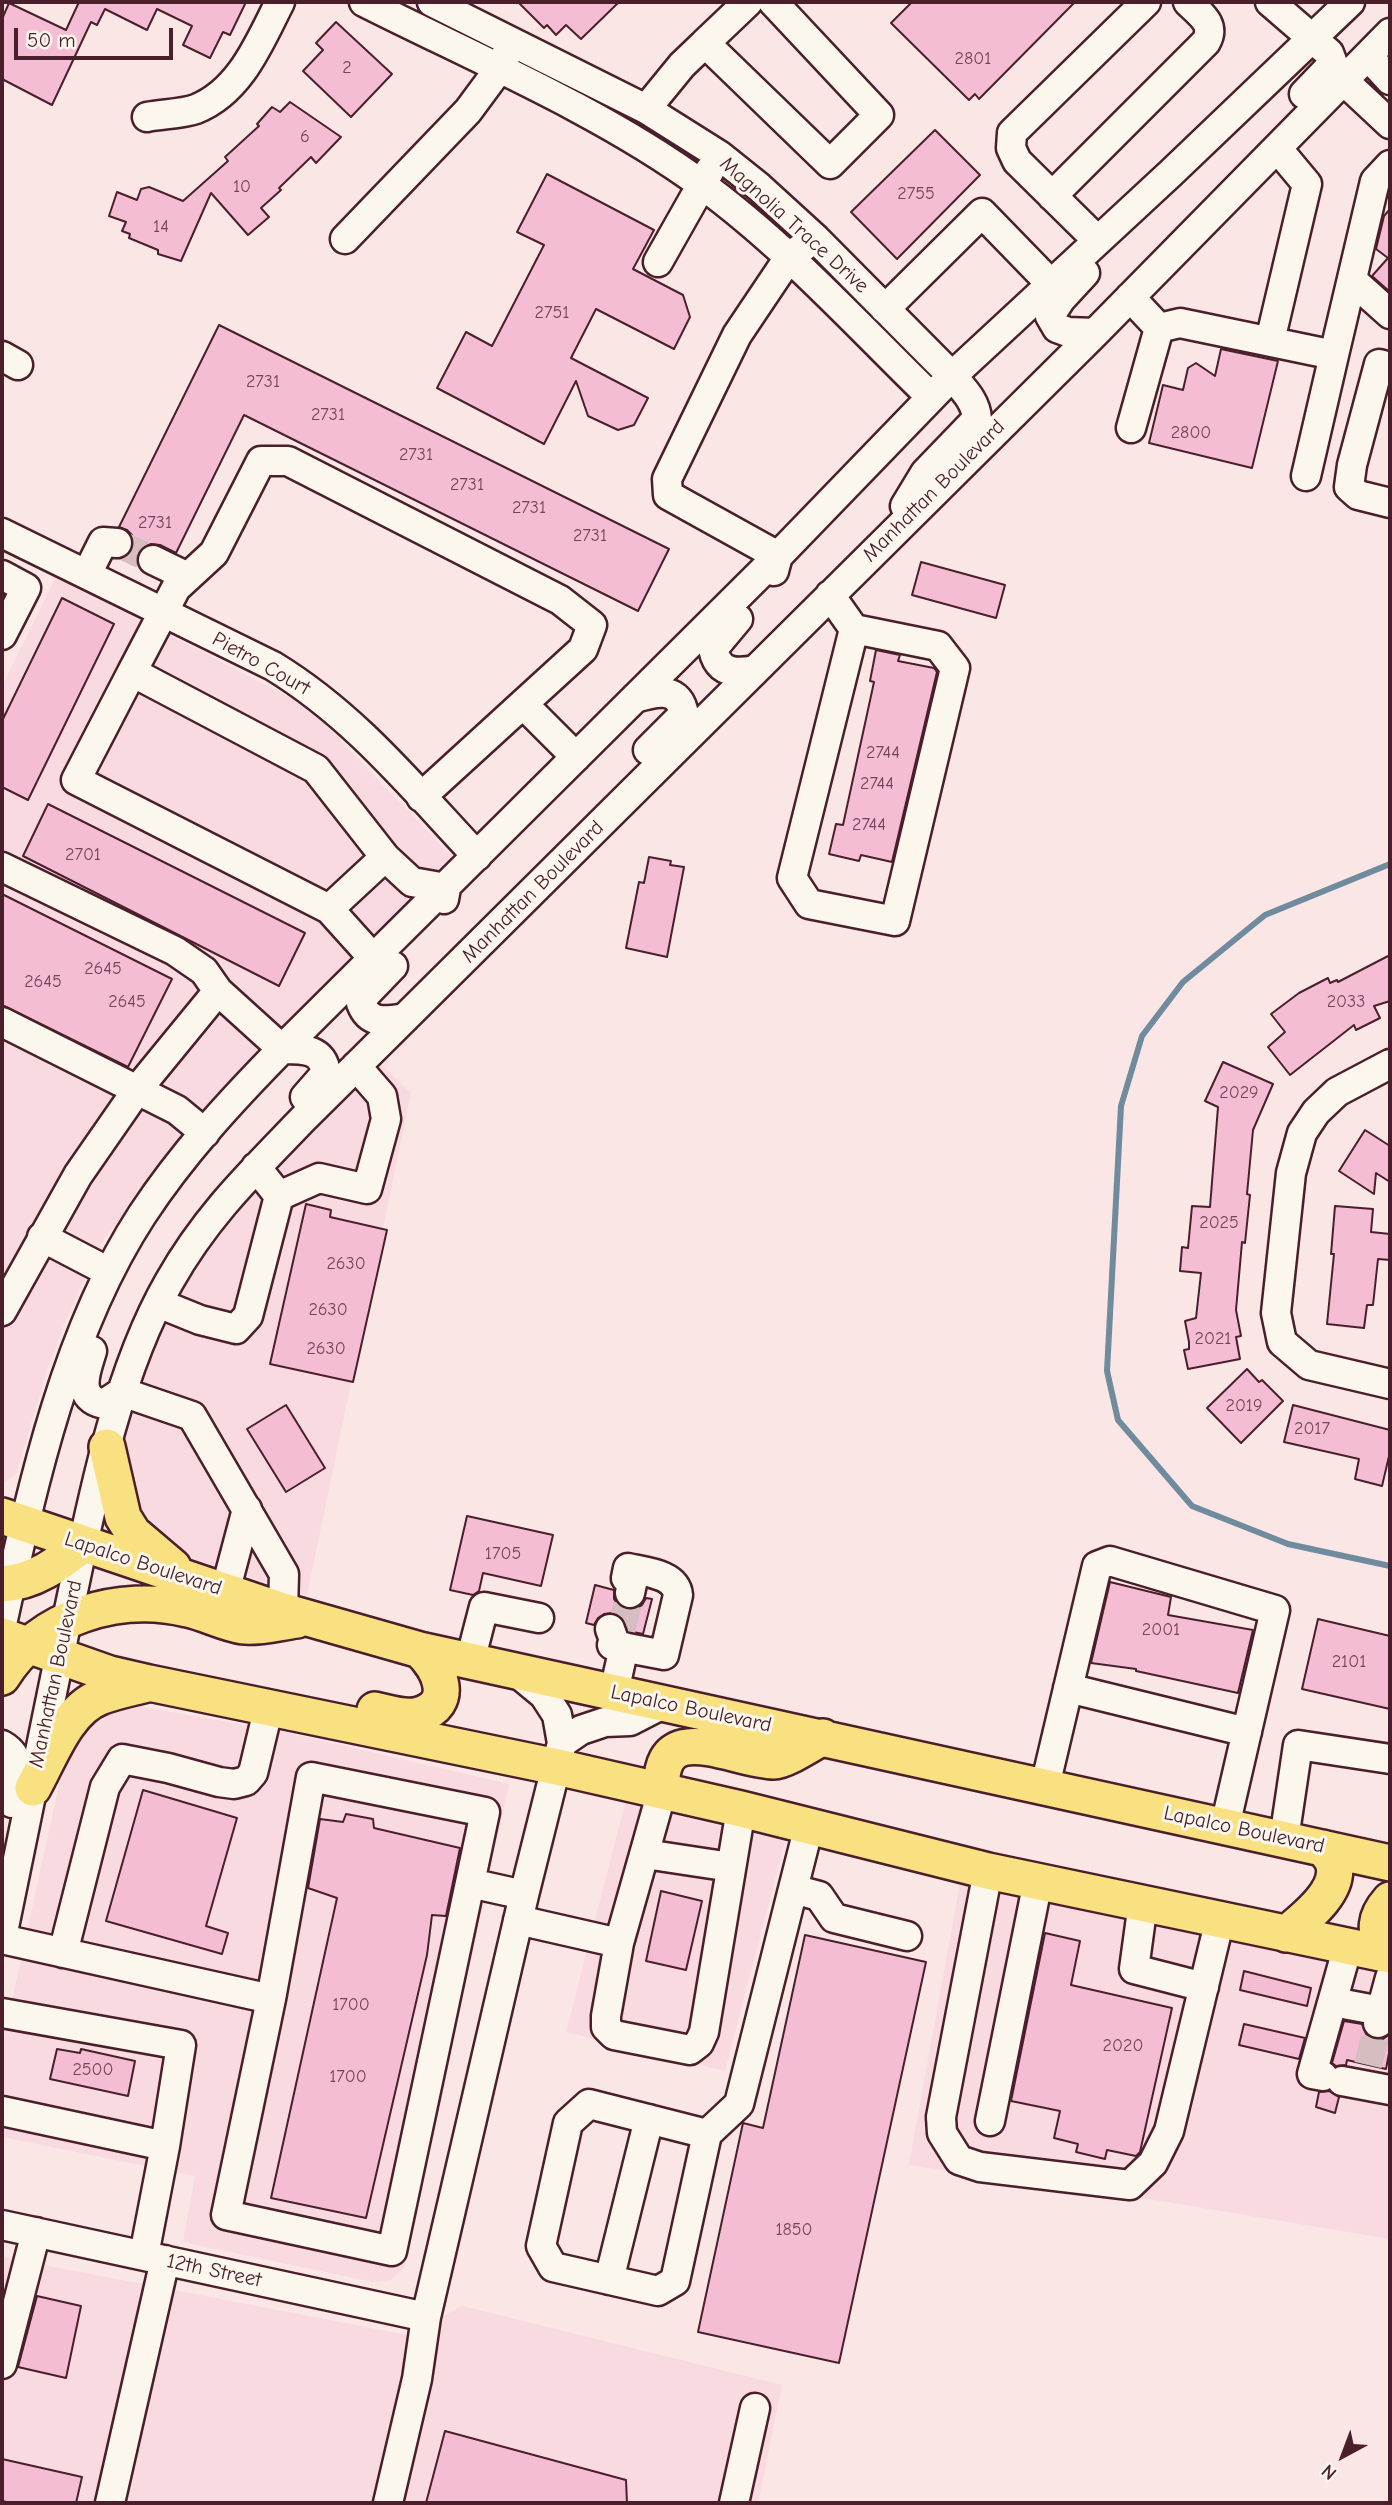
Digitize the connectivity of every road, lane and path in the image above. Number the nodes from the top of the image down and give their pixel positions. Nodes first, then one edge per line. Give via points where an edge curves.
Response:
1 (280, 2) edge
2 (364, 2) edge
3 (432, 2) edge
4 (748, 2) edge
5 (773, 2) edge
6 (1146, 2) edge
7 (1188, 2) edge
8 (1270, 2) edge
9 (1350, 2) edge
10 (470, 10) edge
11 (1390, 33) edge
12 (1310, 38) junction
13 (512, 41) junction
14 (705, 43) junction
15 (452, 46) junction
16 (1368, 56) junction
17 (499, 69) junction
18 (1390, 80) edge
19 (1344, 81) junction
20 (646, 109) junction
21 (147, 117) dead end
22 (1390, 124) edge
23 (1277, 148) junction
24 (719, 155) junction
25 (1171, 173) junction
26 (1382, 173) edge
27 (701, 184) junction
28 (1230, 195) junction
29 (1052, 196) junction
30 (345, 239) dead end
31 (816, 239) junction
32 (1097, 240) junction
33 (790, 256) junction
34 (658, 262) dead end
35 (1352, 280) junction
36 (1050, 283) junction
37 (1130, 297) junction
38 (885, 309) junction
39 (1390, 314) edge
40 (1159, 328) junction
41 (1094, 333) junction
42 (1270, 341) junction
43 (1334, 355) junction
44 (1390, 367) edge
45 (952, 376) junction
46 (931, 397) junction
47 (1131, 428) dead end
48 (1306, 476) dead end
49 (1390, 503) edge
50 (2, 533) edge
51 (117, 543) dead end
52 (881, 544) junction
53 (778, 556) junction
54 (153, 560) tunnel mouth
55 (87, 574) junction
56 (2, 575) edge
57 (188, 577) junction
58 (830, 595) junction
59 (162, 611) junction
60 (853, 629) junction
61 (2, 635) edge
62 (755, 670) junction
63 (132, 672) junction
64 (635, 698) junction
65 (523, 704) junction
66 (576, 757) junction
67 (421, 797) junction
68 (586, 840) junction
69 (477, 856) junction
70 (384, 858) junction
71 (2, 867) edge
72 (446, 888) junction
73 (329, 909) junction
74 (374, 959) junction
75 (219, 990) junction
76 (405, 1018) junction
77 (2, 1022) edge
78 (282, 1049) junction
79 (1390, 1064) edge
80 (356, 1066) junction
81 (137, 1090) junction
82 (205, 1133) junction
83 (256, 1167) junction
84 (279, 1196) junction
85 (223, 1201) junction
86 (42, 1237) junction
87 (109, 1272) junction
88 (95, 1303) junction
89 (158, 1303) junction
90 (2, 1311) edge
91 (1390, 1384) edge
92 (122, 1392) junction
93 (107, 1447) junction
94 (247, 1509) junction
95 (13, 1520) edge
96 (83, 1544) junction
97 (190, 1580) junction
98 (6, 1584) edge
99 (624, 1587) tunnel mouth
100 (225, 1592) junction
101 (295, 1615) junction
102 (539, 1618) dead end
103 (67, 1620) junction
104 (2, 1624) edge
105 (30, 1646) edge
106 (419, 1650) junction
107 (470, 1661) junction
108 (515, 1671) junction
109 (2, 1677) edge
110 (149, 1683) junction
111 (1068, 1688) junction
112 (614, 1692) junction
113 (665, 1703) junction
114 (257, 1704) junction
115 (1247, 1732) junction
116 (823, 1737) junction
117 (2, 1745) edge
118 (560, 1755) junction
119 (1390, 1759) edge
120 (1045, 1786) junction
121 (33, 1788) junction
122 (662, 1791) junction
123 (741, 1809) junction
124 (809, 1826) junction
125 (1225, 1826) junction
126 (1284, 1839) junction
127 (1323, 1847) junction
128 (2, 1850) edge
129 (645, 1854) junction
130 (2, 1858) edge
131 (1390, 1863) edge
132 (731, 1867) junction
133 (988, 1871) junction
134 (1038, 1881) junction
135 (470, 1883) junction
136 (793, 1889) junction
137 (10, 1895) junction
138 (1390, 1900) edge
139 (1143, 1903) junction
140 (521, 1908) junction
141 (1220, 1919) junction
142 (1286, 1934) junction
143 (907, 1936) dead end
144 (2, 1938) edge
145 (619, 1943) junction
146 (1348, 1946) junction
147 (63, 1953) junction
148 (1387, 1962) edge
149 (1204, 1987) junction
150 (271, 1999) junction
151 (1333, 2002) junction
152 (2, 2013) edge
153 (1383, 2016) edge
154 (1358, 2079) edge
155 (2, 2111) edge
156 (649, 2119) junction
157 (990, 2121) dead end
158 (707, 2134) junction
159 (165, 2146) junction
160 (2, 2225) edge
161 (36, 2232) junction
162 (154, 2258) junction
163 (609, 2280) junction
164 (426, 2317) junction
165 (2, 2364) edge
166 (755, 2408) dead end
167 (110, 2503) edge
168 (388, 2503) edge
169 (734, 2503) edge

1 - 21 street via 247,65 220,93 196,109
2 - 15 street, Magnolia Trace Drive
3 - 10 street, Magnolia Trace Drive
4 - 14 street
5 - 14 street via 879,115 830,164
6 - 29 street via 1012,133 1011,148 1017,161
7 - 29 street via 1209,24 1206,43
8 - 12 street
9 - 12 street
10 - 13 street, Magnolia Trace Drive
10 - 15 street
11 - 16 street, Manhattan Boulevard
12 - 25 street
12 - 28 street via 1329,53 1329,68 1262,138
13 - 17 street
13 - 20 street, Magnolia Trace Drive
14 - 20 street
15 - 17 street, Magnolia Trace Drive
16 - 18 street
16 - 19 street, Manhattan Boulevard
17 - 27 street, Magnolia Trace Drive via 595,118
17 - 30 street via 468,111
19 - 22 street
19 - 23 street, Manhattan Boulevard
20 - 24 street, Magnolia Trace Drive
23 - 28 street, Manhattan Boulevard
23 - 42 street via 1307,184
24 - 27 street
24 - 31 street, Magnolia Trace Drive
25 - 32 street
25 - 41 street via 1050,316 1057,328
26 - 35 street
27 - 33 street, Magnolia Trace Drive
27 - 34 street
28 - 37 street, Manhattan Boulevard
29 - 32 street
31 - 33 street
31 - 38 street, Magnolia Trace Drive
32 - 36 street
33 - 46 street, Magnolia Trace Drive
33 - 53 street via 737,335 667,479 668,495
35 - 39 street
35 - 43 street
36 - 38 street via 982,213
36 - 45 street
37 - 40 street
37 - 41 street, Manhattan Boulevard
38 - 45 street, Magnolia Trace Drive
40 - 42 street via 1180,323
40 - 47 street
41 - 52 street, Manhattan Boulevard
42 - 43 street
43 - 48 street
44 - 49 street via 1378,364 1349,487 1358,495
45 - 46 street
45 - 52 street, Magnolia Trace Drive via 970,398 977,419 925,473
46 - 53 street
50 - 55 street, Pietro Court
51 - 55 street via 103,542
52 - 58 street, Manhattan Boulevard
53 - 62 street via 772,582 713,649 720,666 728,671
53 - 64 street
54 - 57 street
55 - 59 street, Pietro Court
56 - 61 street via 26,588
57 - 59 street
57 - 65 street via 214,553 261,461 288,461 560,600 592,625 583,649
58 - 60 street
58 - 62 street, Manhattan Boulevard
59 - 63 street
59 - 67 street, Pietro Court via 308,688 363,734
60 - 60 street via 938,646 955,668 895,921 809,904 792,878
62 - 68 street, Manhattan Boulevard
63 - 70 street via 316,769
63 - 73 street via 76,780
64 - 66 street
64 - 68 street via 666,692 681,701 683,710 599,800
65 - 66 street
65 - 67 street
66 - 69 street
67 - 69 street, Pietro Court
68 - 76 street, Manhattan Boulevard
69 - 72 street
70 - 72 street via 412,882
70 - 73 street
71 - 75 street via 175,951 204,971
72 - 74 street
72 - 76 street via 442,913 361,1003 369,1017 381,1022
73 - 74 street
74 - 78 street
75 - 78 street
75 - 81 street
76 - 80 street, Manhattan Boulevard
77 - 81 street
78 - 82 street
78 - 85 street via 314,1052 326,1073 231,1172
79 - 91 street via 1337,1092 1301,1133 1291,1174 1276,1313 1282,1342 1309,1365
80 - 83 street, Manhattan Boulevard
80 - 84 street via 382,1096 386,1119 367,1189 319,1178
81 - 82 street via 177,1110
81 - 86 street
82 - 87 street via 142,1215
83 - 84 street
83 - 85 street, Manhattan Boulevard
84 - 89 street via 248,1317 236,1329
85 - 89 street, Manhattan Boulevard via 197,1234
86 - 87 street
86 - 90 street
87 - 88 street
88 - 92 street via 86,1393 94,1402 104,1404
88 - 95 street
89 - 92 street, Manhattan Boulevard
92 - 93 street, Manhattan Boulevard
92 - 94 street via 192,1416
93 - 96 street, Manhattan Boulevard
93 - 97 main road via 123,1517 133,1533
94 - 100 street
94 - 101 street via 284,1574
95 - 96 main road, Lapalco Boulevard
95 - 98 street
96 - 97 main road, Lapalco Boulevard
96 - 98 main road via 54,1567
96 - 103 street, Manhattan Boulevard
97 - 100 main road, Lapalco Boulevard
98 - 104 street
99 - 112 street via 628,1569 662,1577 675,1585 678,1595 664,1655 617,1637
100 - 101 main road, Lapalco Boulevard
101 - 103 main road via 245,1626 186,1608 125,1603
101 - 106 main road, Lapalco Boulevard
102 - 107 street via 484,1606
103 - 105 main road
105 - 109 main road
105 - 110 main road
105 - 121 street, Manhattan Boulevard
106 - 107 main road, Lapalco Boulevard
106 - 114 main road via 438,1672 441,1697 418,1715 403,1716 298,1692
107 - 108 main road, Lapalco Boulevard
108 - 112 main road, Lapalco Boulevard
108 - 118 street via 544,1695 557,1715
110 - 114 main road
110 - 121 main road via 98,1698 80,1710 68,1723
111 - 115 street
111 - 115 street via 1097,1566 1110,1561 1275,1610
111 - 120 street
112 - 113 main road, Lapalco Boulevard
113 - 116 main road, Lapalco Boulevard
113 - 118 street via 630,1721 605,1722 581,1730
114 - 118 main road
114 - 147 street via 253,1773 246,1781 219,1782 122,1759 105,1787
115 - 125 street
116 - 120 main road, Lapalco Boulevard
116 - 122 main road via 777,1761 691,1745 674,1750 662,1771
117 - 128 street via 16,1758 18,1773
118 - 122 main road
118 - 140 street
119 - 126 street via 1298,1745
120 - 125 main road, Lapalco Boulevard
121 - 137 street, Manhattan Boulevard
122 - 123 main road
122 - 129 street
123 - 124 main road
123 - 132 street
124 - 133 main road
124 - 136 street
125 - 126 main road, Lapalco Boulevard
126 - 127 main road, Lapalco Boulevard
127 - 131 main road, Lapalco Boulevard
127 - 142 main road via 1333,1862 1328,1891 1317,1909
129 - 132 street
129 - 145 street
130 - 137 street
132 - 145 street via 704,2032 690,2050 614,2035 606,2026
133 - 134 main road
133 - 149 street via 941,2117 942,2133 959,2160 980,2167 1130,2185 1153,2163 1169,2131
134 - 139 main road
134 - 157 street
135 - 140 street
135 - 150 street via 485,1812 311,1777
135 - 150 street via 392,2251 226,2215
136 - 143 street via 819,1896 834,1918
136 - 158 street via 739,2104
137 - 144 street, Manhattan Boulevard
138 - 148 main road via 1380,1912 1376,1930
139 - 141 main road
139 - 149 street via 1134,1969
140 - 145 street
140 - 164 street
141 - 142 main road
141 - 149 street
142 - 146 main road
144 - 147 street
146 - 148 main road
146 - 151 street
147 - 150 street
148 - 153 street
151 - 153 street
151 - 154 street via 1312,2074
152 - 159 street via 181,2045
155 - 159 street
156 - 158 street
156 - 163 street
156 - 163 street via 589,2104 568,2123 541,2246 553,2267
158 - 163 street via 674,2281 657,2291
159 - 162 street
160 - 161 street, 12th Street
161 - 162 street, 12th Street
161 - 165 street
162 - 164 street, 12th Street
162 - 167 street
164 - 168 street via 417,2379
166 - 169 street

